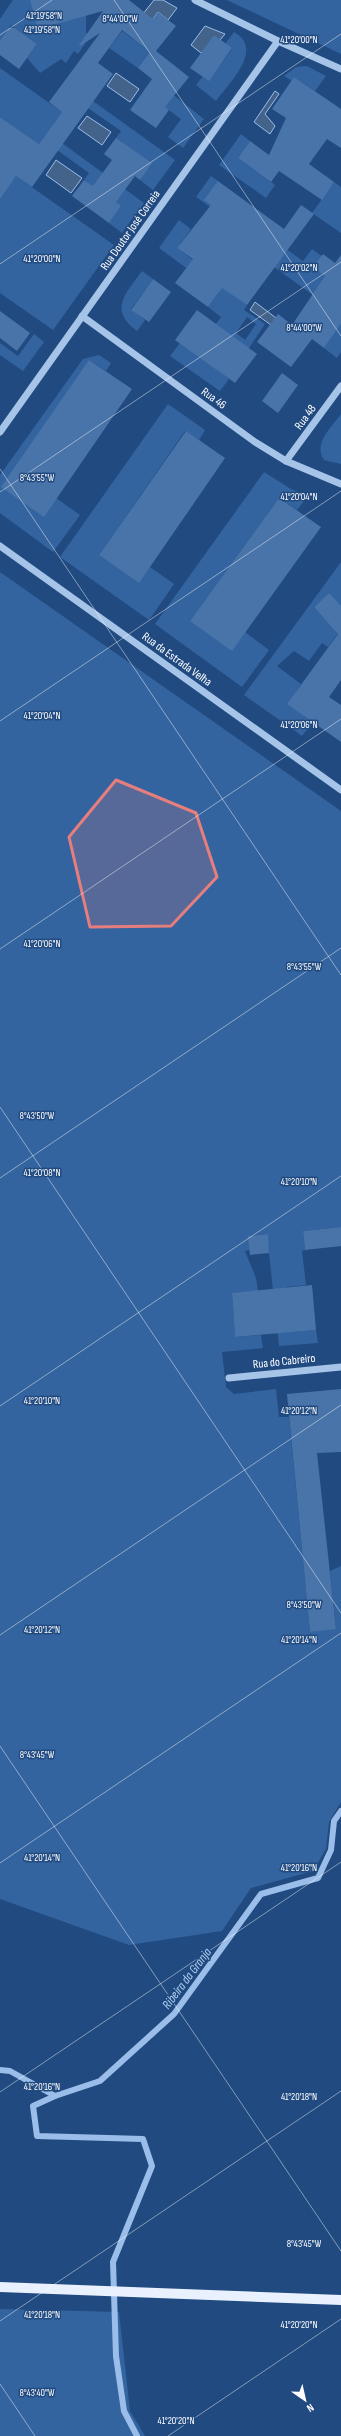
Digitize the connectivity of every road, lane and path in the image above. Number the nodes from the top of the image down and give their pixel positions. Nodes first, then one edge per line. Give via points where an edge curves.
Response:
1 (195, 0) edge
2 (278, 41) junction
3 (341, 69) edge
4 (82, 316) junction
5 (341, 386) edge
6 (0, 432) edge
7 (286, 461) junction
8 (341, 484) edge
9 (0, 546) edge
10 (341, 790) edge
11 (341, 1367) edge
12 (229, 1378) dead end
13 (0, 2287) edge
14 (341, 2300) edge

1 - 2 street
2 - 3 street
2 - 4 street, Rua Doutor José Correia
4 - 6 street, Rua Doutor José Correia
4 - 7 street, Rua 46 via 255,442
5 - 7 street, Rua 48
7 - 8 street, Rua 46
9 - 10 street, Rua da Estrada Velha
11 - 12 street, Rua do Cabreiro
13 - 14 main road

